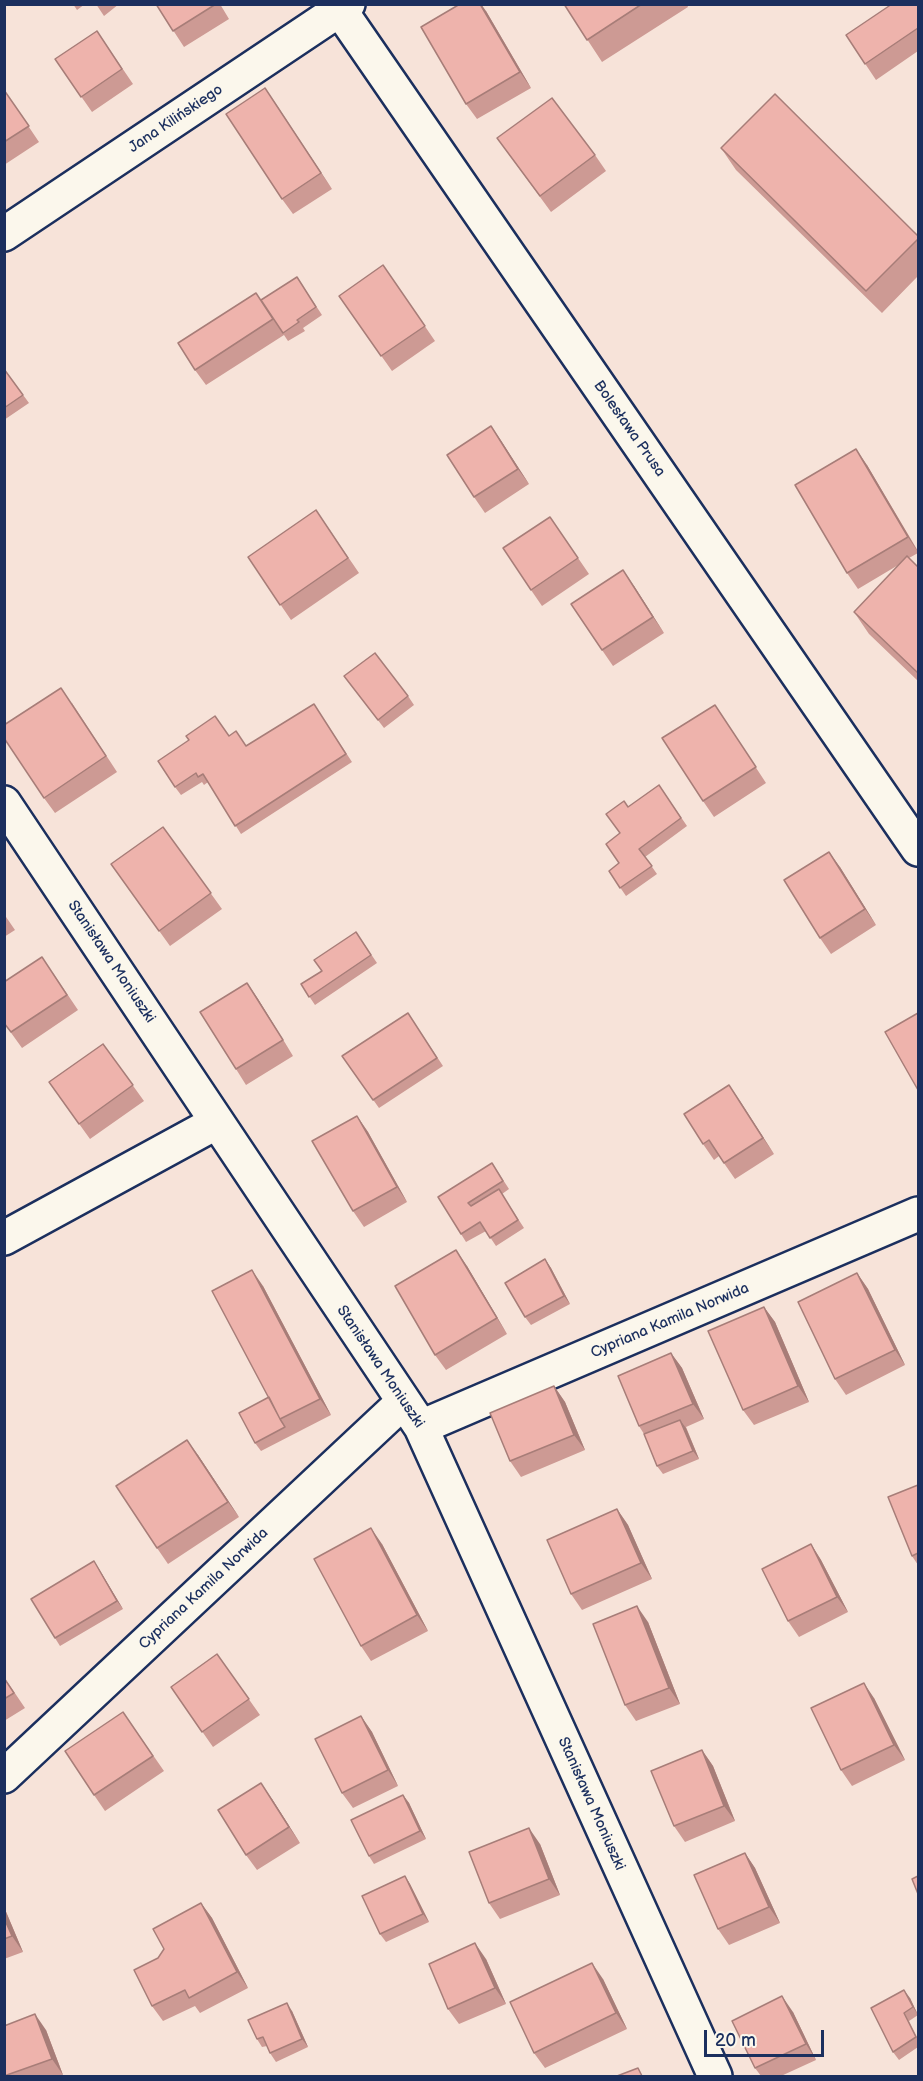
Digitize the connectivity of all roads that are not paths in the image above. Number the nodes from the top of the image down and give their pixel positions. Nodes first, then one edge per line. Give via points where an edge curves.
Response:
1 (344, 7) edge
2 (4, 234) edge
3 (4, 803) edge
4 (918, 849) edge
5 (217, 1122) junction
6 (918, 1214) edge
7 (4, 1238) edge
8 (412, 1415) junction
9 (4, 1776) edge
10 (715, 2076) edge

1 - 2 street, Jana Kilińskiego
1 - 4 street, Bolesława Prusa
3 - 5 street, Stanisława Moniuszki
5 - 7 street
5 - 8 street, Stanisława Moniuszki
6 - 8 street, Cypriana Kamila Norwida
8 - 9 street, Cypriana Kamila Norwida
8 - 10 street, Stanisława Moniuszki

